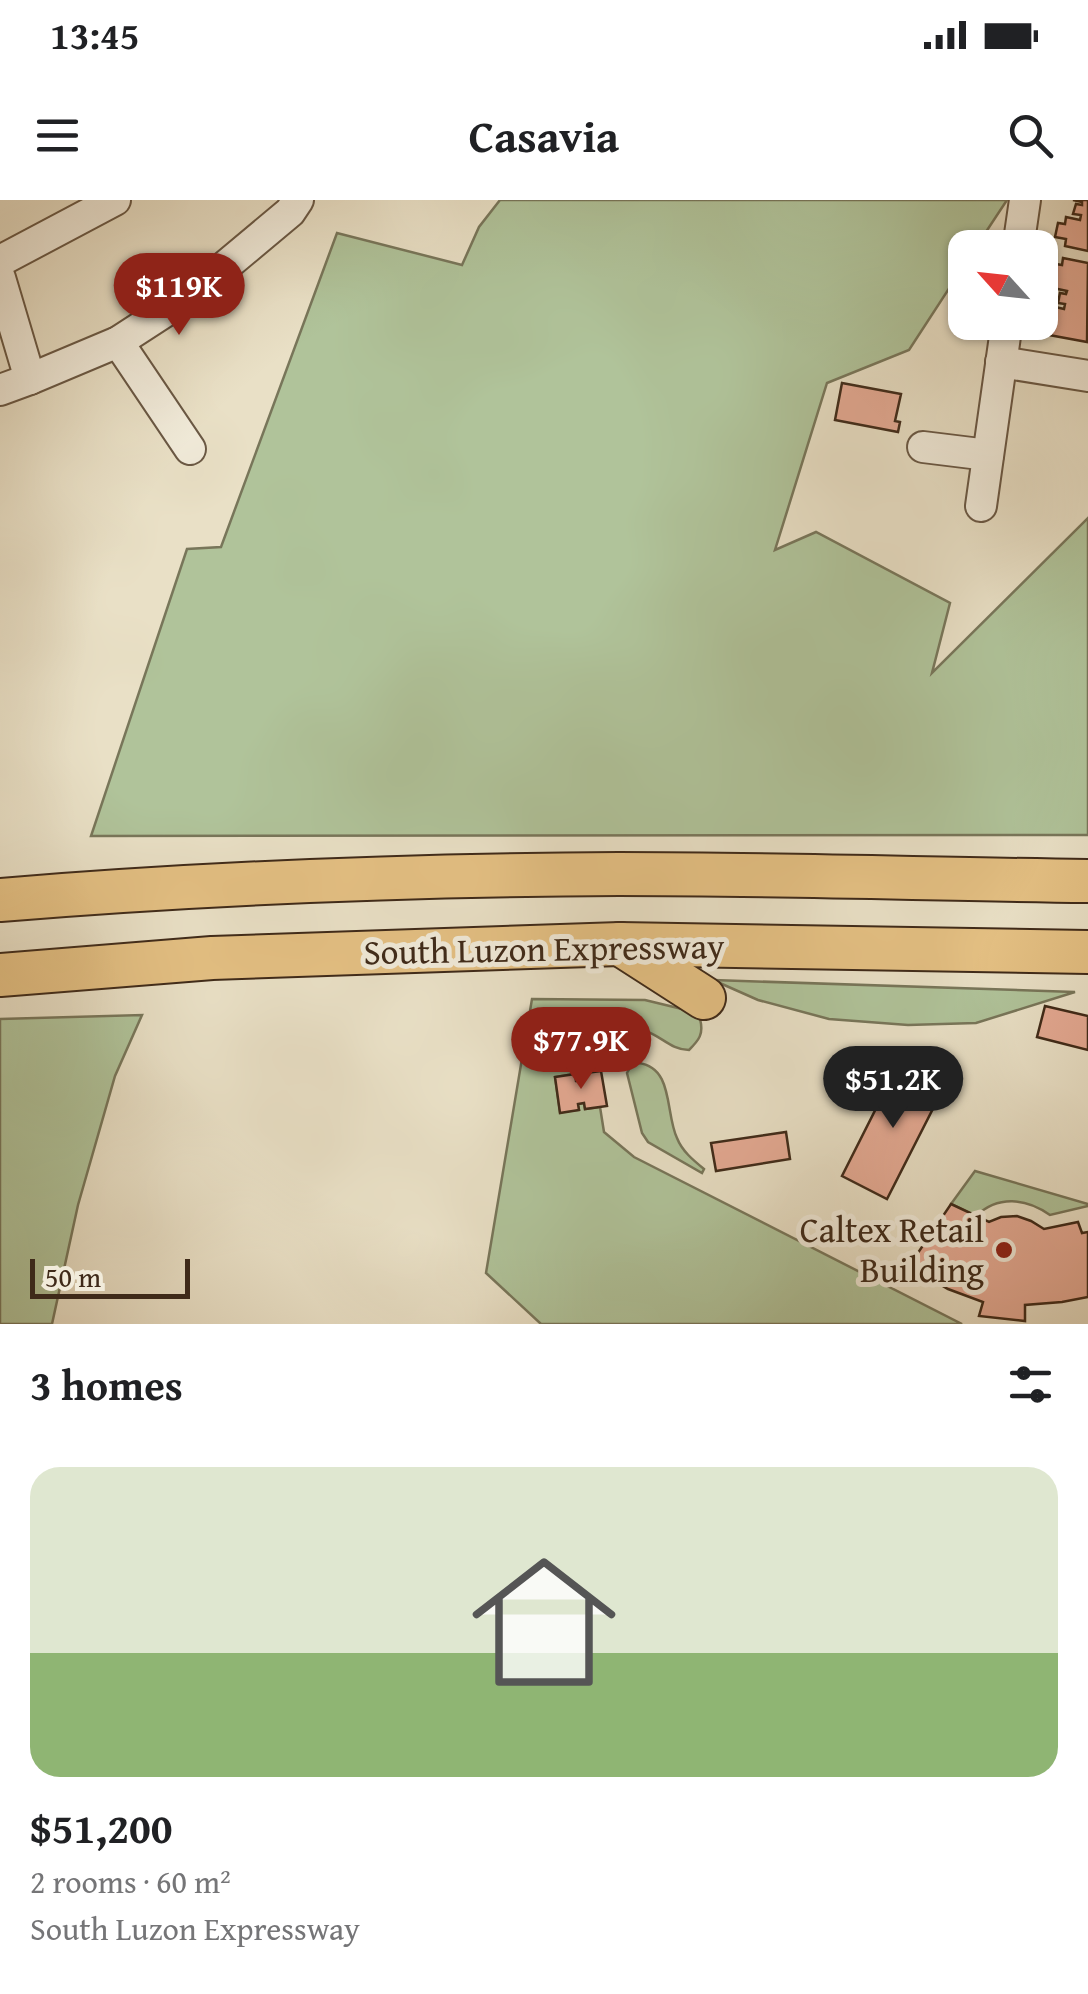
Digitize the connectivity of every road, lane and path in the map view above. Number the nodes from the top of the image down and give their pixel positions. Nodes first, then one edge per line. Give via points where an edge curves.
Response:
1 (115, 200) edge
2 (298, 200) edge
3 (1025, 200) edge
4 (1021, 230) edge
5 (0, 261) edge
6 (0, 278) edge
7 (1005, 340) edge
8 (118, 342) junction
9 (1002, 362) junction
10 (1088, 376) edge
11 (30, 380) junction
12 (0, 390) edge
13 (923, 447) dead end
14 (190, 449) dead end
15 (988, 456) junction
16 (982, 506) dead end
17 (1088, 882) edge
18 (0, 900) edge
19 (620, 944) junction
20 (1088, 952) edge
21 (0, 975) edge
22 (704, 998) dead end

1 - 5 street
2 - 8 street via 192,294
3 - 4 street
6 - 11 street
7 - 9 street
8 - 11 street
8 - 14 street
9 - 10 street
9 - 15 street
11 - 12 street
13 - 15 street
15 - 16 street
17 - 18 highway, South Luzon Expressway via 487,876
19 - 20 highway, South Luzon Expressway
19 - 21 highway, South Luzon Expressway via 271,955
19 - 22 highway

